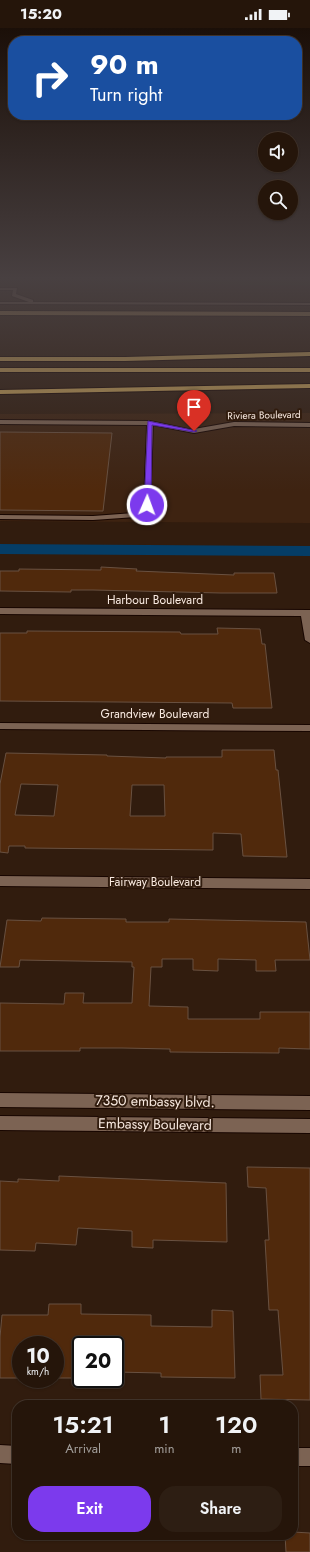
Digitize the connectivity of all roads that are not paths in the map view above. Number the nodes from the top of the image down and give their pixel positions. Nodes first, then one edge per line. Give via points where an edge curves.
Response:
1 (0, 353) edge
2 (310, 354) edge
3 (0, 359) edge
4 (310, 370) edge
5 (0, 371) edge
6 (0, 385) edge
7 (310, 385) edge
8 (0, 392) edge
9 (0, 422) edge
10 (150, 422) junction
11 (310, 425) edge
12 (194, 431) joint
13 (0, 517) edge
14 (0, 611) edge
15 (308, 613) edge
16 (310, 640) edge
17 (0, 726) edge
18 (310, 728) edge
19 (0, 881) edge
20 (310, 884) edge
21 (0, 1100) edge
22 (310, 1103) edge
23 (0, 1123) edge
24 (310, 1126) edge
25 (0, 1454) edge
26 (12, 1454) edge
27 (298, 1457) edge
28 (310, 1457) edge

1 - 2 highway
2 - 3 highway via 125,359
4 - 5 highway
6 - 7 highway
7 - 8 highway
9 - 10 lane
10 - 12 lane
10 - 13 lane via 147,505 136,515 93,518
11 - 12 street, Riviera Boulevard via 234,424
14 - 15 street, Harbour Boulevard
15 - 16 street
17 - 18 street, Grandview Boulevard
19 - 20 street, Fairway Boulevard
21 - 22 street, 7350 embassy blvd.
23 - 24 street, Embassy Boulevard
25 - 26 street
27 - 28 street

